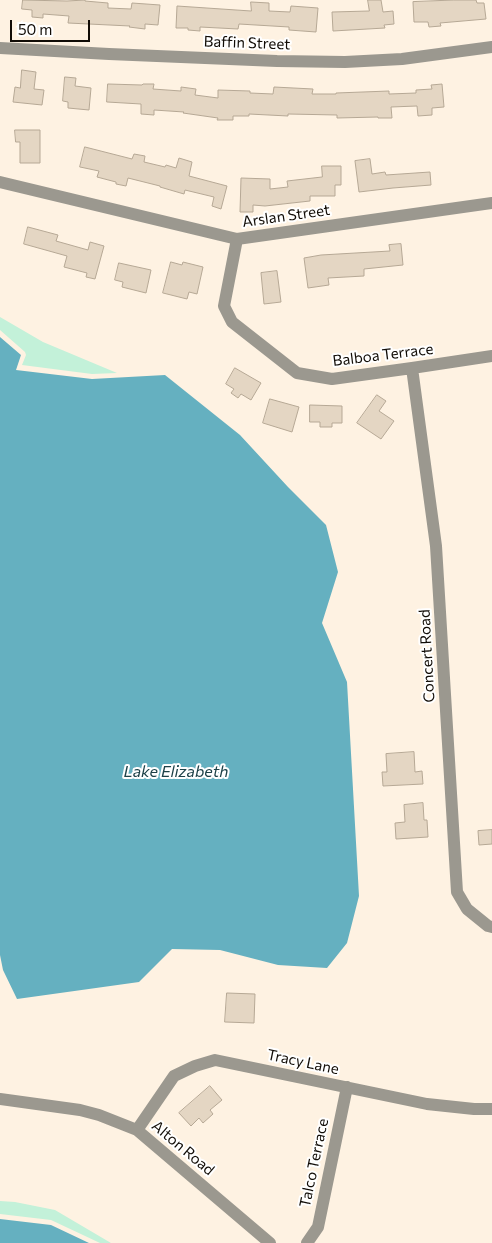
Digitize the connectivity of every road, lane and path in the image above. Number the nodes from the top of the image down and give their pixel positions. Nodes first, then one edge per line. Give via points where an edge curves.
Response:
1 (492, 47) edge
2 (0, 48) edge
3 (0, 182) edge
4 (492, 202) edge
5 (237, 239) junction
6 (492, 356) edge
7 (412, 368) junction
8 (492, 927) edge
9 (347, 1087) junction
10 (0, 1098) edge
11 (492, 1109) edge
12 (137, 1130) junction
13 (270, 1243) edge
14 (307, 1243) edge

1 - 2 street, Baffin Street via 402,59 345,62
3 - 5 street, Arslan Street
4 - 5 street, Arslan Street
5 - 7 street, Balboa Terrace via 224,306 232,322 297,373 332,379
6 - 7 street, Balboa Terrace
7 - 8 street, Concert Road via 436,546 457,892 467,910
9 - 11 street, Tracy Lane via 427,1104
9 - 12 street, Tracy Lane via 215,1060 174,1076
9 - 14 street, Talco Terrace via 318,1228
10 - 12 street, Alton Road via 80,1110
12 - 13 street, Alton Road

